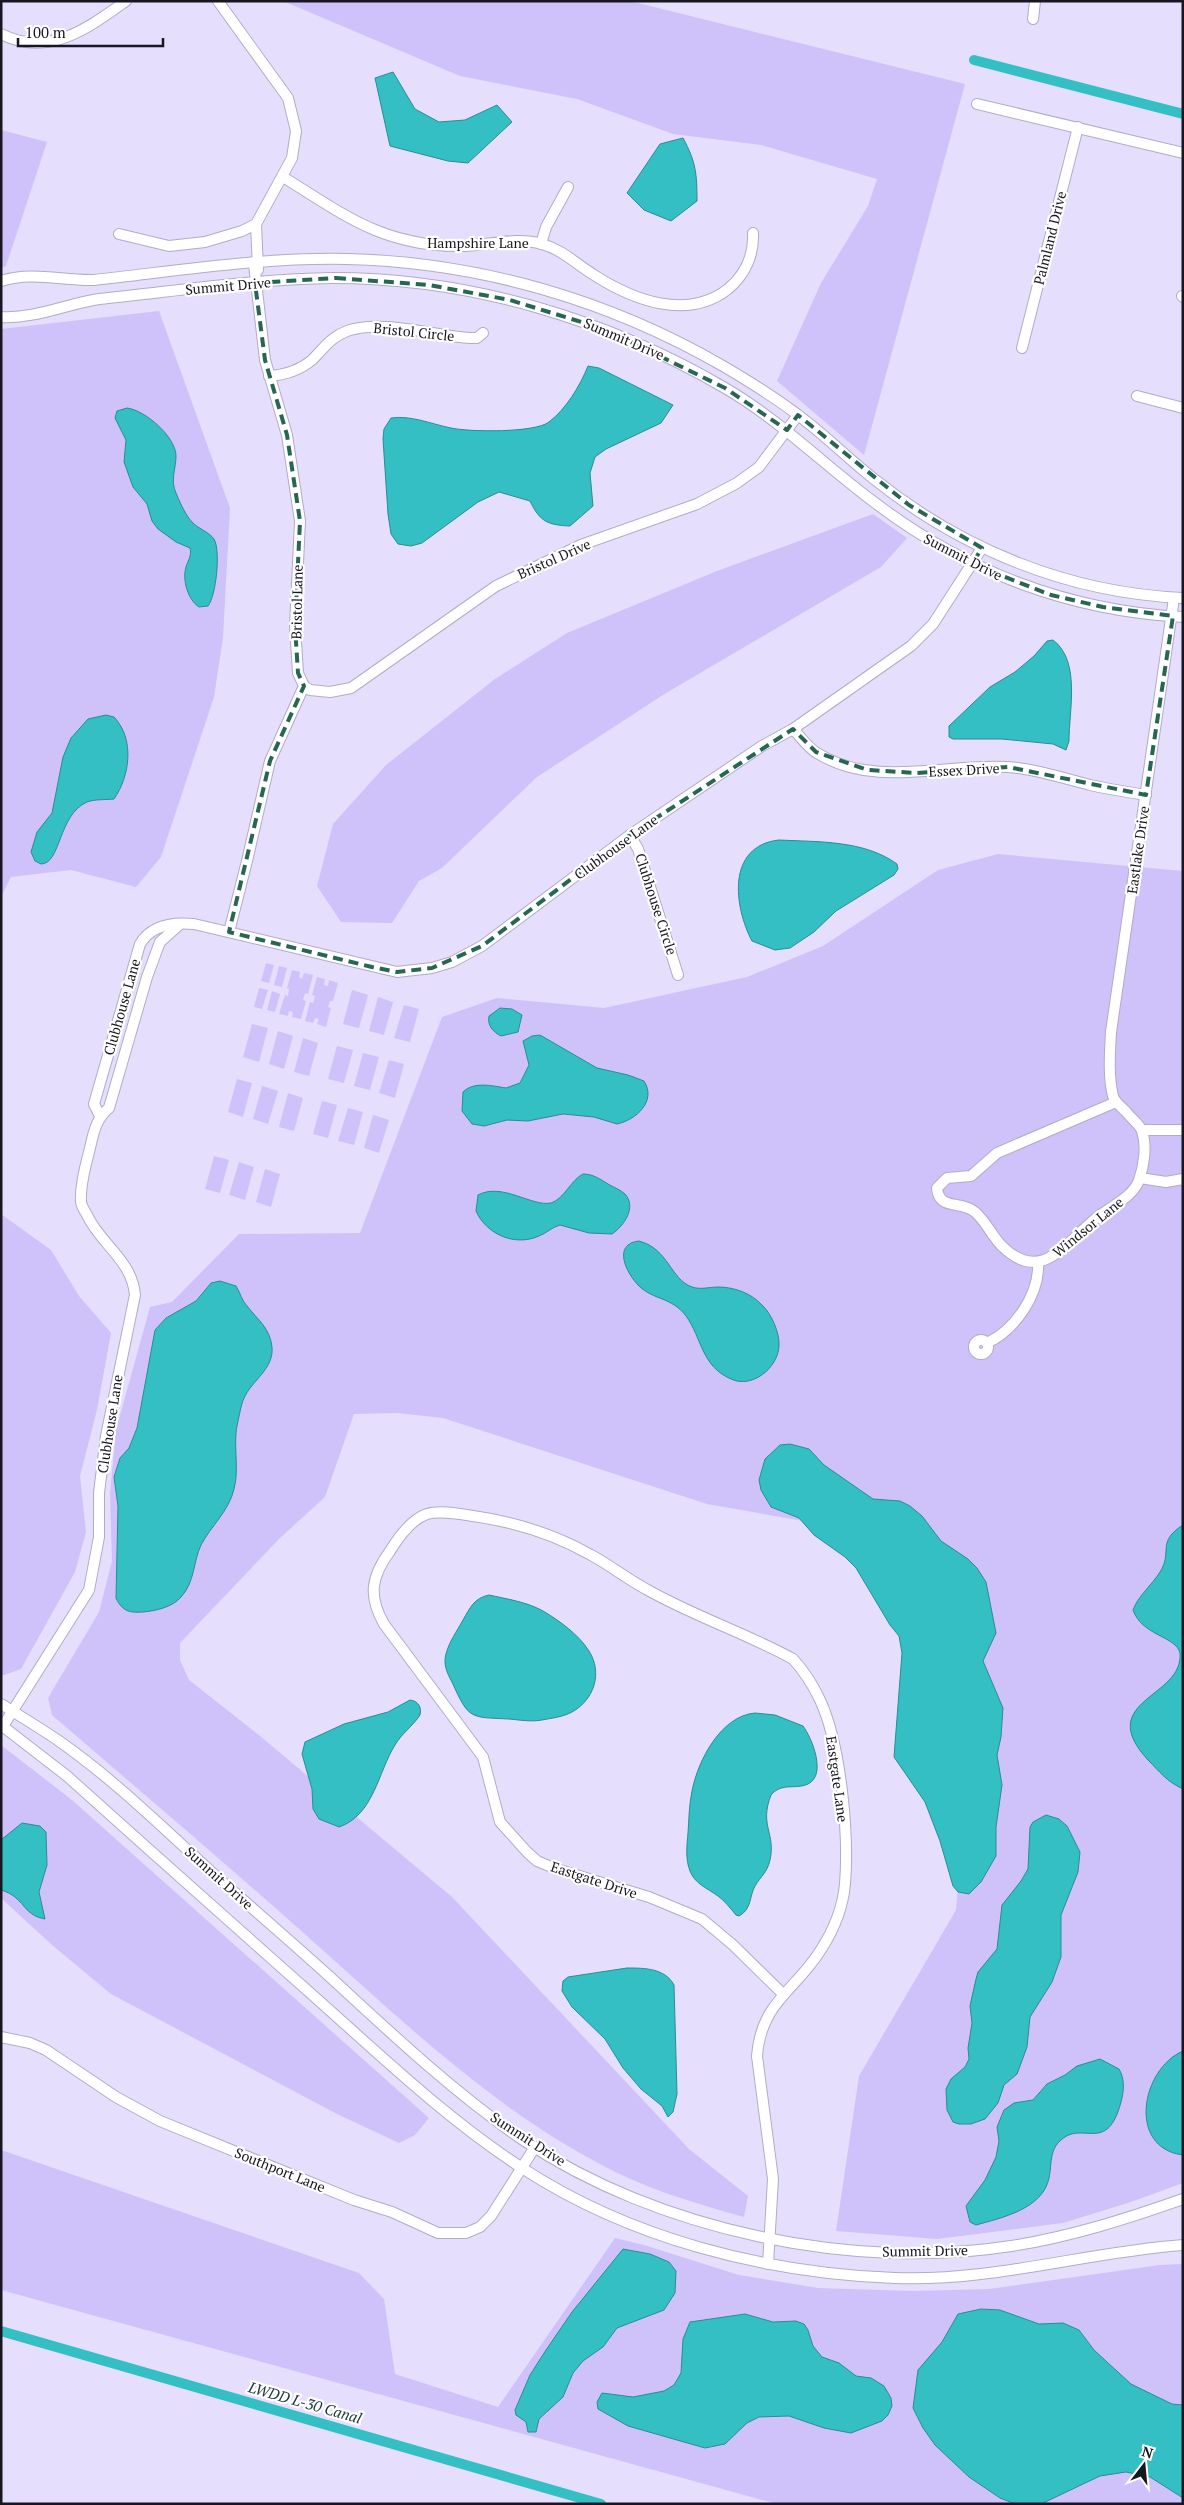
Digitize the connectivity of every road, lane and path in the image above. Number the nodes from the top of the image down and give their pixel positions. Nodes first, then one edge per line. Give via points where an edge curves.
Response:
1 (126, 1) edge
2 (218, 1) edge
3 (1036, 1) edge
4 (1033, 19) dead end
5 (1, 34) edge
6 (977, 104) dead end
7 (1078, 128) junction
8 (1183, 153) edge
9 (283, 177) junction
10 (568, 187) dead end
11 (256, 224) junction
12 (753, 233) dead end
13 (120, 234) dead end
14 (541, 244) junction
15 (255, 264) junction
16 (1, 281) edge
17 (257, 283) junction
18 (1, 316) edge
19 (483, 334) dead end
20 (1022, 348) dead end
21 (269, 376) junction
22 (1137, 396) dead end
23 (1183, 408) edge
24 (798, 415) junction
25 (787, 430) junction
26 (982, 548) junction
27 (972, 564) junction
28 (1178, 598) edge
29 (1178, 616) edge
30 (304, 686) junction
31 (793, 728) junction
32 (1146, 795) junction
33 (630, 835) junction
34 (182, 924) junction
35 (229, 932) junction
36 (678, 975) dead end
37 (1116, 1102) junction
38 (100, 1116) junction
39 (1142, 1130) junction
40 (1183, 1130) edge
41 (1140, 1178) junction
42 (1183, 1179) edge
43 (1038, 1262) junction
44 (987, 1343) dead end
45 (569, 1543) joint
46 (1, 1704) edge
47 (13, 1711) junction
48 (2, 1726) edge
49 (783, 1994) junction
50 (1, 2037) edge
51 (535, 2147) junction
52 (522, 2168) junction
53 (1183, 2199) edge
54 (769, 2239) junction
55 (1183, 2245) edge
56 (768, 2264) junction

1 - 5 street via 85,30 56,41 28,42
2 - 9 street via 291,104 295,145
3 - 4 street
6 - 7 street
7 - 8 street
7 - 20 street, Palmland Drive
9 - 11 street
9 - 14 street, Hampshire Lane via 365,227 412,242 461,246 510,241
10 - 14 street, Hampshire Lane via 546,227
11 - 13 street via 226,237 190,245 168,246
11 - 15 street
12 - 14 street, Hampshire Lane via 754,248 734,283 718,296 687,306 657,303 623,292 591,274 569,256
15 - 16 street, Summit Drive via 94,280 31,276
15 - 17 street
15 - 24 street, Summit Drive via 318,259 384,262 455,270 542,287 631,319 678,341
17 - 18 street, Summit Drive via 99,299 31,316
17 - 21 street, Bristol Lane via 260,333
17 - 25 street, Summit Drive via 336,278 394,282 481,293 543,309 604,328 665,356 725,388
19 - 21 street, Bristol Circle via 470,338 396,329 354,328 333,338 299,368
21 - 30 street, Bristol Lane via 287,435 300,521 295,626 298,673
22 - 23 street
24 - 25 street, Bristol Drive
24 - 26 street, Summit Drive via 909,505
25 - 27 street, Summit Drive via 894,517 932,543
25 - 30 street, Bristol Drive via 759,467 714,497 581,546 496,586 351,688 330,692
26 - 27 street, Clubhouse Lane
26 - 28 street, Summit Drive via 1030,569 1070,580
27 - 29 street, Summit Drive via 1011,582 1051,595 1103,607
27 - 31 street, Clubhouse Lane via 923,636
28 - 29 street, Eastlake Drive
29 - 32 street, Eastlake Drive
30 - 35 street via 270,761
31 - 32 street, Essex Drive via 816,752 868,770 916,773 1008,767
31 - 33 street, Clubhouse Lane
32 - 37 street, Eastlake Drive via 1111,1032 1111,1080
33 - 35 street, Clubhouse Lane via 482,946 452,962 432,968 397,972 372,968
33 - 36 street, Clubhouse Circle via 638,849
34 - 35 street, Clubhouse Lane
34 - 38 street, Clubhouse Lane via 160,942 109,1108
34 - 38 street, Clubhouse Lane via 153,929 140,944 94,1104
37 - 39 street
37 - 43 street, Windsor Lane via 997,1152 971,1176 947,1178 937,1188 938,1195 947,1204 968,1207 975,1212 1011,1254
38 - 47 street, Clubhouse Lane via 87,1160 81,1203 96,1231 127,1267 133,1280 135,1302 106,1436 99,1493 99,1537 89,1590
39 - 40 street
39 - 41 street via 1144,1149
41 - 42 street via 1166,1182
41 - 43 street, Windsor Lane via 1133,1190 1093,1220 1066,1248
43 - 44 street via 1038,1281 1030,1300 1000,1337
45 - 49 street, Eastgate Lane via 646,1590 793,1659 821,1701 835,1748 845,1836 845,1885 823,1948
45 - 49 street, Eastgate Drive via 494,1519 428,1514 408,1528 386,1555 373,1586 376,1606 384,1624 482,1757 500,1822 527,1852 556,1869 649,1897 702,1919
46 - 47 street, Summit Drive
47 - 48 street, Clubhouse Lane
47 - 51 street, Summit Drive via 59,1741 111,1782 426,2063
48 - 52 street, Summit Drive via 67,1776 446,2112
49 - 54 street via 762,2029 757,2056 773,2179
50 - 52 street, Southport Lane via 46,2050 116,2097 160,2121 438,2233 459,2235 480,2227 491,2216
51 - 52 street, Southport Lane
51 - 54 street, Summit Drive via 630,2196 714,2225
52 - 56 street, Summit Drive via 564,2193 645,2229
53 - 54 street, Summit Drive via 1094,2229 1006,2247 885,2253
54 - 56 street
55 - 56 street, Summit Drive via 1021,2270 934,2278 844,2275

